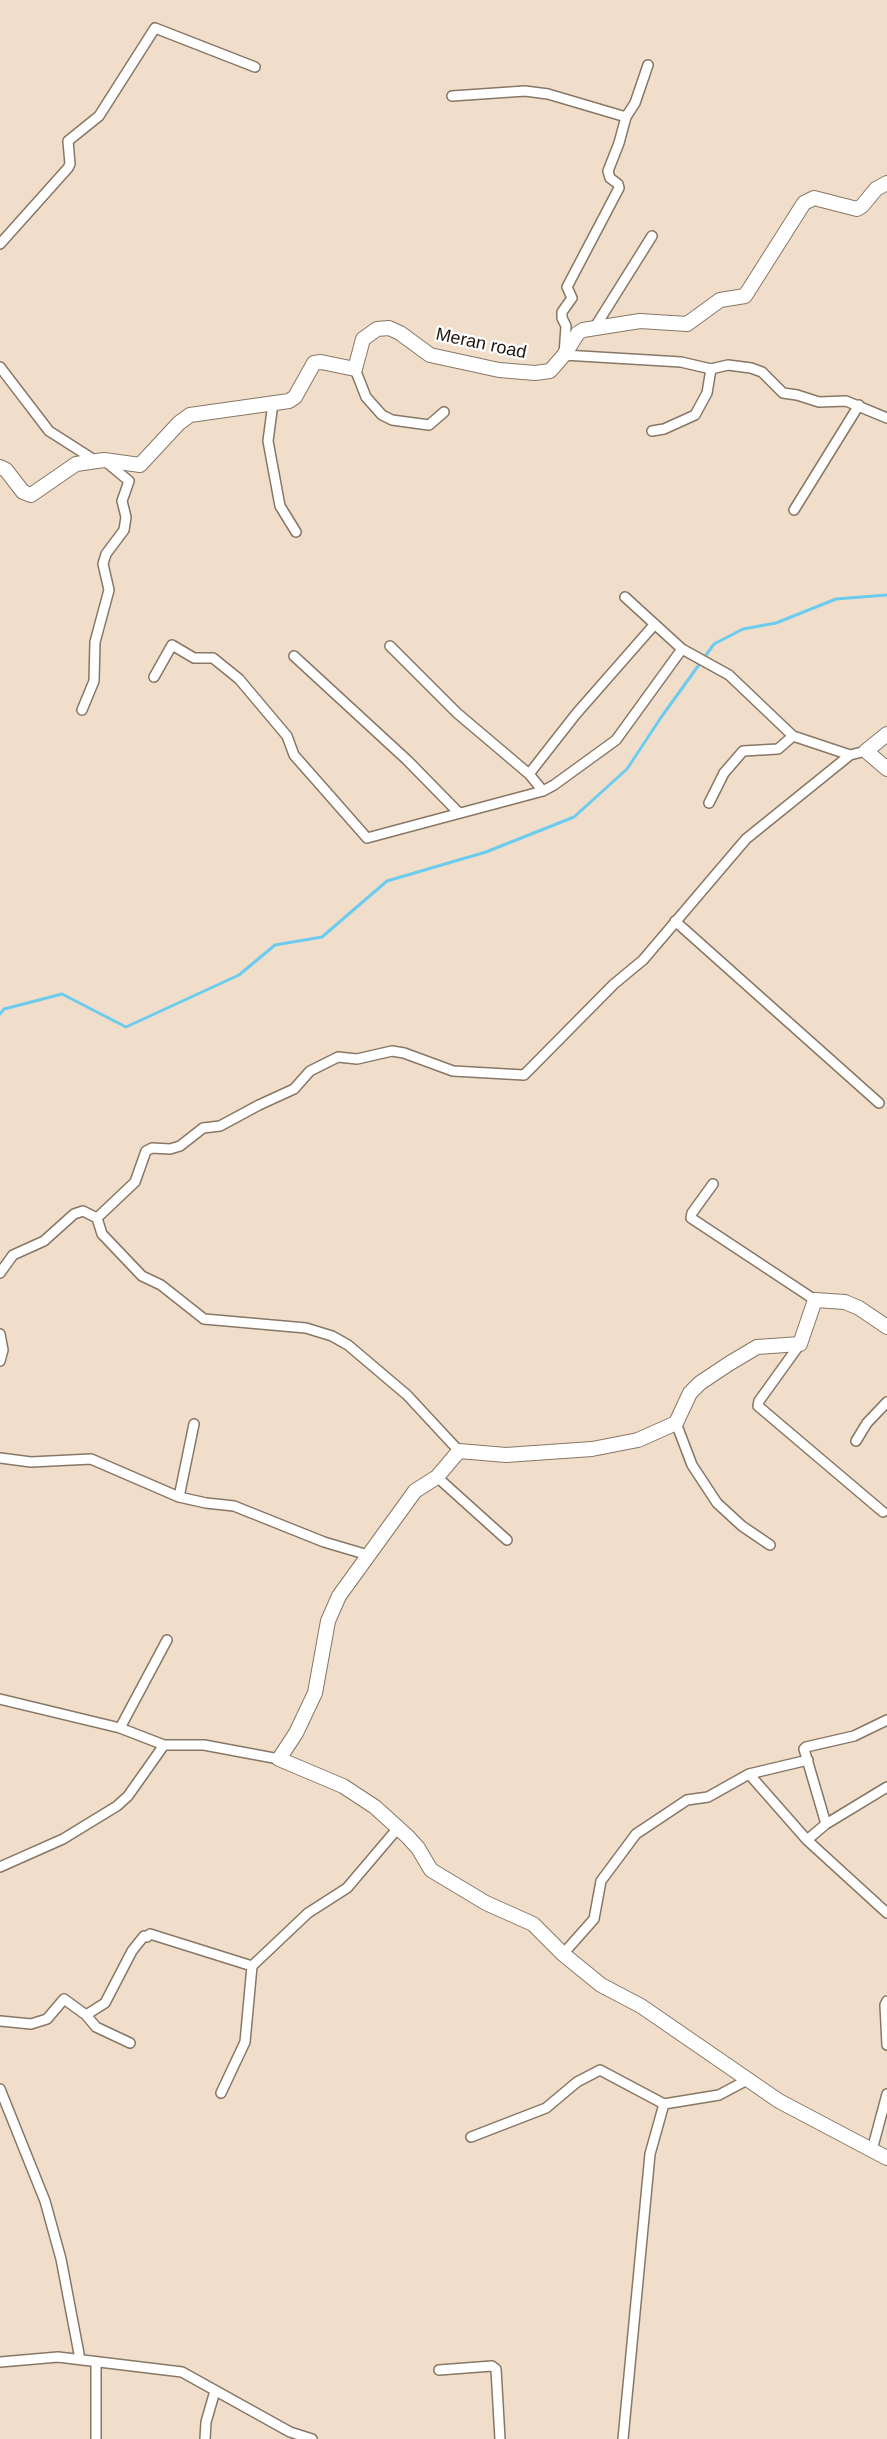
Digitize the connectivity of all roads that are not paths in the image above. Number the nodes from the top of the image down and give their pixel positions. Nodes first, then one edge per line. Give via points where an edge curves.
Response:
1 (648, 66) dead end
2 (255, 67) dead end
3 (452, 96) dead end
4 (626, 117) junction
5 (887, 183) edge
6 (652, 236) dead end
7 (0, 244) edge
8 (596, 327) junction
9 (564, 355) junction
10 (0, 368) edge
11 (355, 369) junction
12 (711, 369) junction
13 (273, 404) junction
14 (859, 405) junction
15 (444, 412) dead end
16 (887, 418) edge
17 (652, 431) dead end
18 (100, 460) junction
19 (0, 467) edge
20 (794, 510) dead end
21 (296, 532) dead end
22 (625, 597) dead end
23 (654, 625) junction
24 (390, 646) dead end
25 (682, 649) junction
26 (294, 656) dead end
27 (154, 676) dead end
28 (82, 710) dead end
29 (887, 734) edge
30 (793, 736) junction
31 (866, 751) junction
32 (850, 755) junction
33 (887, 769) edge
34 (529, 774) junction
35 (543, 790) junction
36 (709, 803) dead end
37 (459, 813) junction
38 (675, 921) junction
39 (879, 1103) dead end
40 (712, 1184) dead end
41 (97, 1218) junction
42 (0, 1273) edge
43 (815, 1300) junction
44 (887, 1327) edge
45 (0, 1334) edge
46 (800, 1344) junction
47 (0, 1361) edge
48 (887, 1402) edge
49 (676, 1423) junction
50 (194, 1424) dead end
51 (856, 1441) dead end
52 (459, 1450) junction
53 (0, 1458) edge
54 (437, 1477) junction
55 (179, 1497) junction
56 (883, 1512) dead end
57 (507, 1540) dead end
58 (770, 1545) dead end
59 (368, 1555) junction
60 (167, 1640) dead end
61 (0, 1699) edge
62 (887, 1720) edge
63 (120, 1728) junction
64 (164, 1745) junction
65 (279, 1759) junction
66 (808, 1760) junction
67 (749, 1774) junction
68 (887, 1787) edge
69 (826, 1824) junction
70 (398, 1828) junction
71 (807, 1840) junction
72 (0, 1868) edge
73 (887, 1913) edge
74 (563, 1954) junction
75 (252, 1966) junction
76 (887, 2001) edge
77 (86, 2015) junction
78 (0, 2021) edge
79 (130, 2043) dead end
80 (887, 2045) edge
81 (749, 2079) junction
82 (0, 2089) edge
83 (221, 2093) dead end
84 (887, 2094) edge
85 (664, 2104) junction
86 (471, 2137) dead end
87 (872, 2150) junction
88 (887, 2158) edge
89 (80, 2359) junction
90 (0, 2362) edge
91 (96, 2364) junction
92 (439, 2370) dead end
93 (215, 2391) junction
94 (96, 2439) edge
95 (205, 2439) edge
96 (312, 2439) edge
97 (500, 2439) edge
98 (623, 2439) edge

1 - 4 street
2 - 7 street via 155,28 99,116 68,141 68,168
3 - 4 street via 525,91 569,98
4 - 9 street via 608,171 619,189 567,286 572,298 562,312 566,326
5 - 8 street, Meran road via 857,209 808,199 745,296 720,300 687,324 640,321
6 - 8 street
8 - 9 street, Meran road via 578,333
9 - 11 street, Meran road via 550,370 541,373 499,369 430,355 389,328 366,336
9 - 12 street via 681,362
10 - 18 street via 50,430
11 - 13 street via 314,363 295,397
11 - 15 street via 366,397 392,420 429,425
12 - 14 street via 728,365 751,368 762,372 783,393 819,402 846,400
12 - 17 street via 707,393 695,415
13 - 18 street via 190,415 140,465
13 - 21 street via 268,441 280,506
14 - 16 street
14 - 20 street
18 - 19 street via 75,464 31,495 22,492
18 - 28 street via 129,481 122,501 124,530 103,564 109,590 95,642 94,681
22 - 23 street
23 - 25 street
23 - 34 street
24 - 34 street via 457,713
25 - 30 street via 729,675
25 - 35 street via 616,740
26 - 37 street
27 - 37 street via 172,645 194,658 213,658 246,687 287,736 294,755 367,838
29 - 31 street
30 - 32 street
30 - 36 street via 778,749 743,751 724,773
31 - 32 street
31 - 33 street
32 - 38 street via 746,839
34 - 35 street
35 - 37 street
38 - 39 street
38 - 41 street via 643,960 524,1075 453,1071 393,1051 357,1059 338,1057 310,1071 294,1089 220,1126 203,1128 180,1146 146,1151 135,1182
40 - 43 street via 691,1218
41 - 42 street via 78,1212 44,1241 13,1255
41 - 52 street via 102,1234 142,1276 161,1285 204,1319 306,1328 348,1345 407,1395
43 - 44 street via 845,1302
43 - 46 street
45 - 47 street
46 - 49 street via 757,1347 730,1363 690,1393
46 - 56 street via 758,1406
48 - 51 street
49 - 52 street via 638,1440 592,1449 506,1455
49 - 58 street via 692,1465 717,1503
50 - 55 street
52 - 54 street
53 - 55 street via 31,1462 91,1459
54 - 57 street
54 - 59 street via 415,1491
55 - 59 street via 234,1506
59 - 65 street via 334,1606 315,1693
60 - 63 street
61 - 63 street
62 - 66 street via 854,1736 808,1745 804,1749
63 - 64 street
64 - 65 street via 204,1745
64 - 72 street via 117,1806 63,1839
65 - 70 street via 343,1785
66 - 67 street
66 - 69 street
67 - 71 street
67 - 74 street via 708,1797 687,1800 636,1834 601,1881 594,1919
68 - 69 street
69 - 71 street
70 - 74 street via 418,1848 431,1870 486,1903 533,1924
70 - 75 street via 347,1888 308,1913
71 - 73 street
74 - 81 street via 601,1984 641,2006
75 - 77 street via 150,1934 132,1951 105,2003
75 - 83 street via 245,2042
76 - 80 street
77 - 78 street via 64,1999 47,2019 31,2024
77 - 79 street via 96,2027
81 - 85 street via 718,2095
81 - 87 street via 779,2101
82 - 89 street via 45,2201 61,2259
84 - 87 street
85 - 86 street via 600,2070 577,2082 546,2108
85 - 98 street via 650,2154
87 - 88 street
89 - 90 street
89 - 91 street
91 - 93 street via 182,2373
91 - 94 street
92 - 97 street via 492,2366 496,2369
93 - 95 street
93 - 96 street via 290,2432

